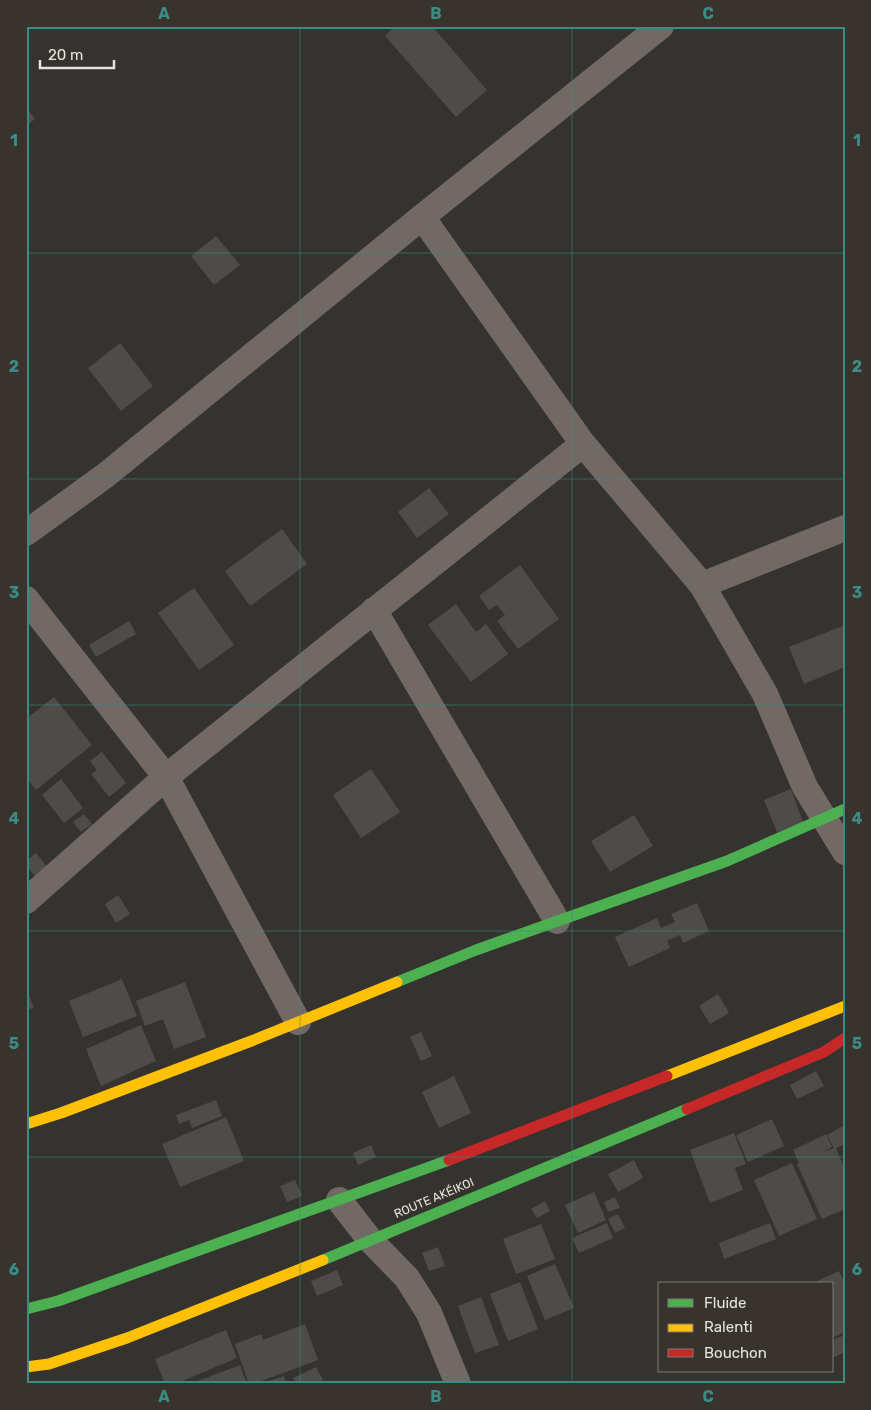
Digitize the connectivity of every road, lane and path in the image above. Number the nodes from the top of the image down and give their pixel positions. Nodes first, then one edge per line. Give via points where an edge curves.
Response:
1 (661, 26) edge
2 (422, 217) junction
3 (582, 444) junction
4 (845, 528) edge
5 (26, 533) edge
6 (702, 586) junction
7 (26, 599) edge
8 (374, 610) junction
9 (166, 777) junction
10 (834, 814) edge
11 (845, 852) edge
12 (26, 901) edge
13 (557, 921) junction
14 (845, 1006) edge
15 (298, 1022) junction
16 (845, 1038) edge
17 (26, 1124) edge
18 (340, 1200) junction
19 (370, 1240) junction
20 (26, 1309) edge
21 (26, 1367) edge
22 (458, 1384) edge

1 - 2 street
2 - 3 street
2 - 5 street via 106,475
3 - 6 street
3 - 8 street
4 - 6 street
6 - 10 street via 766,694 805,787
7 - 9 street
8 - 9 street
8 - 13 street
9 - 12 street
9 - 15 street
10 - 11 street
10 - 13 street via 727,861
13 - 15 street
14 - 18 street via 481,1149
15 - 17 street
16 - 19 street, ROUTE AKÉIKOI via 824,1052
18 - 19 street
18 - 20 street via 58,1301
19 - 21 street, ROUTE AKÉIKOI via 127,1338 49,1364
19 - 22 street via 407,1278 429,1313

